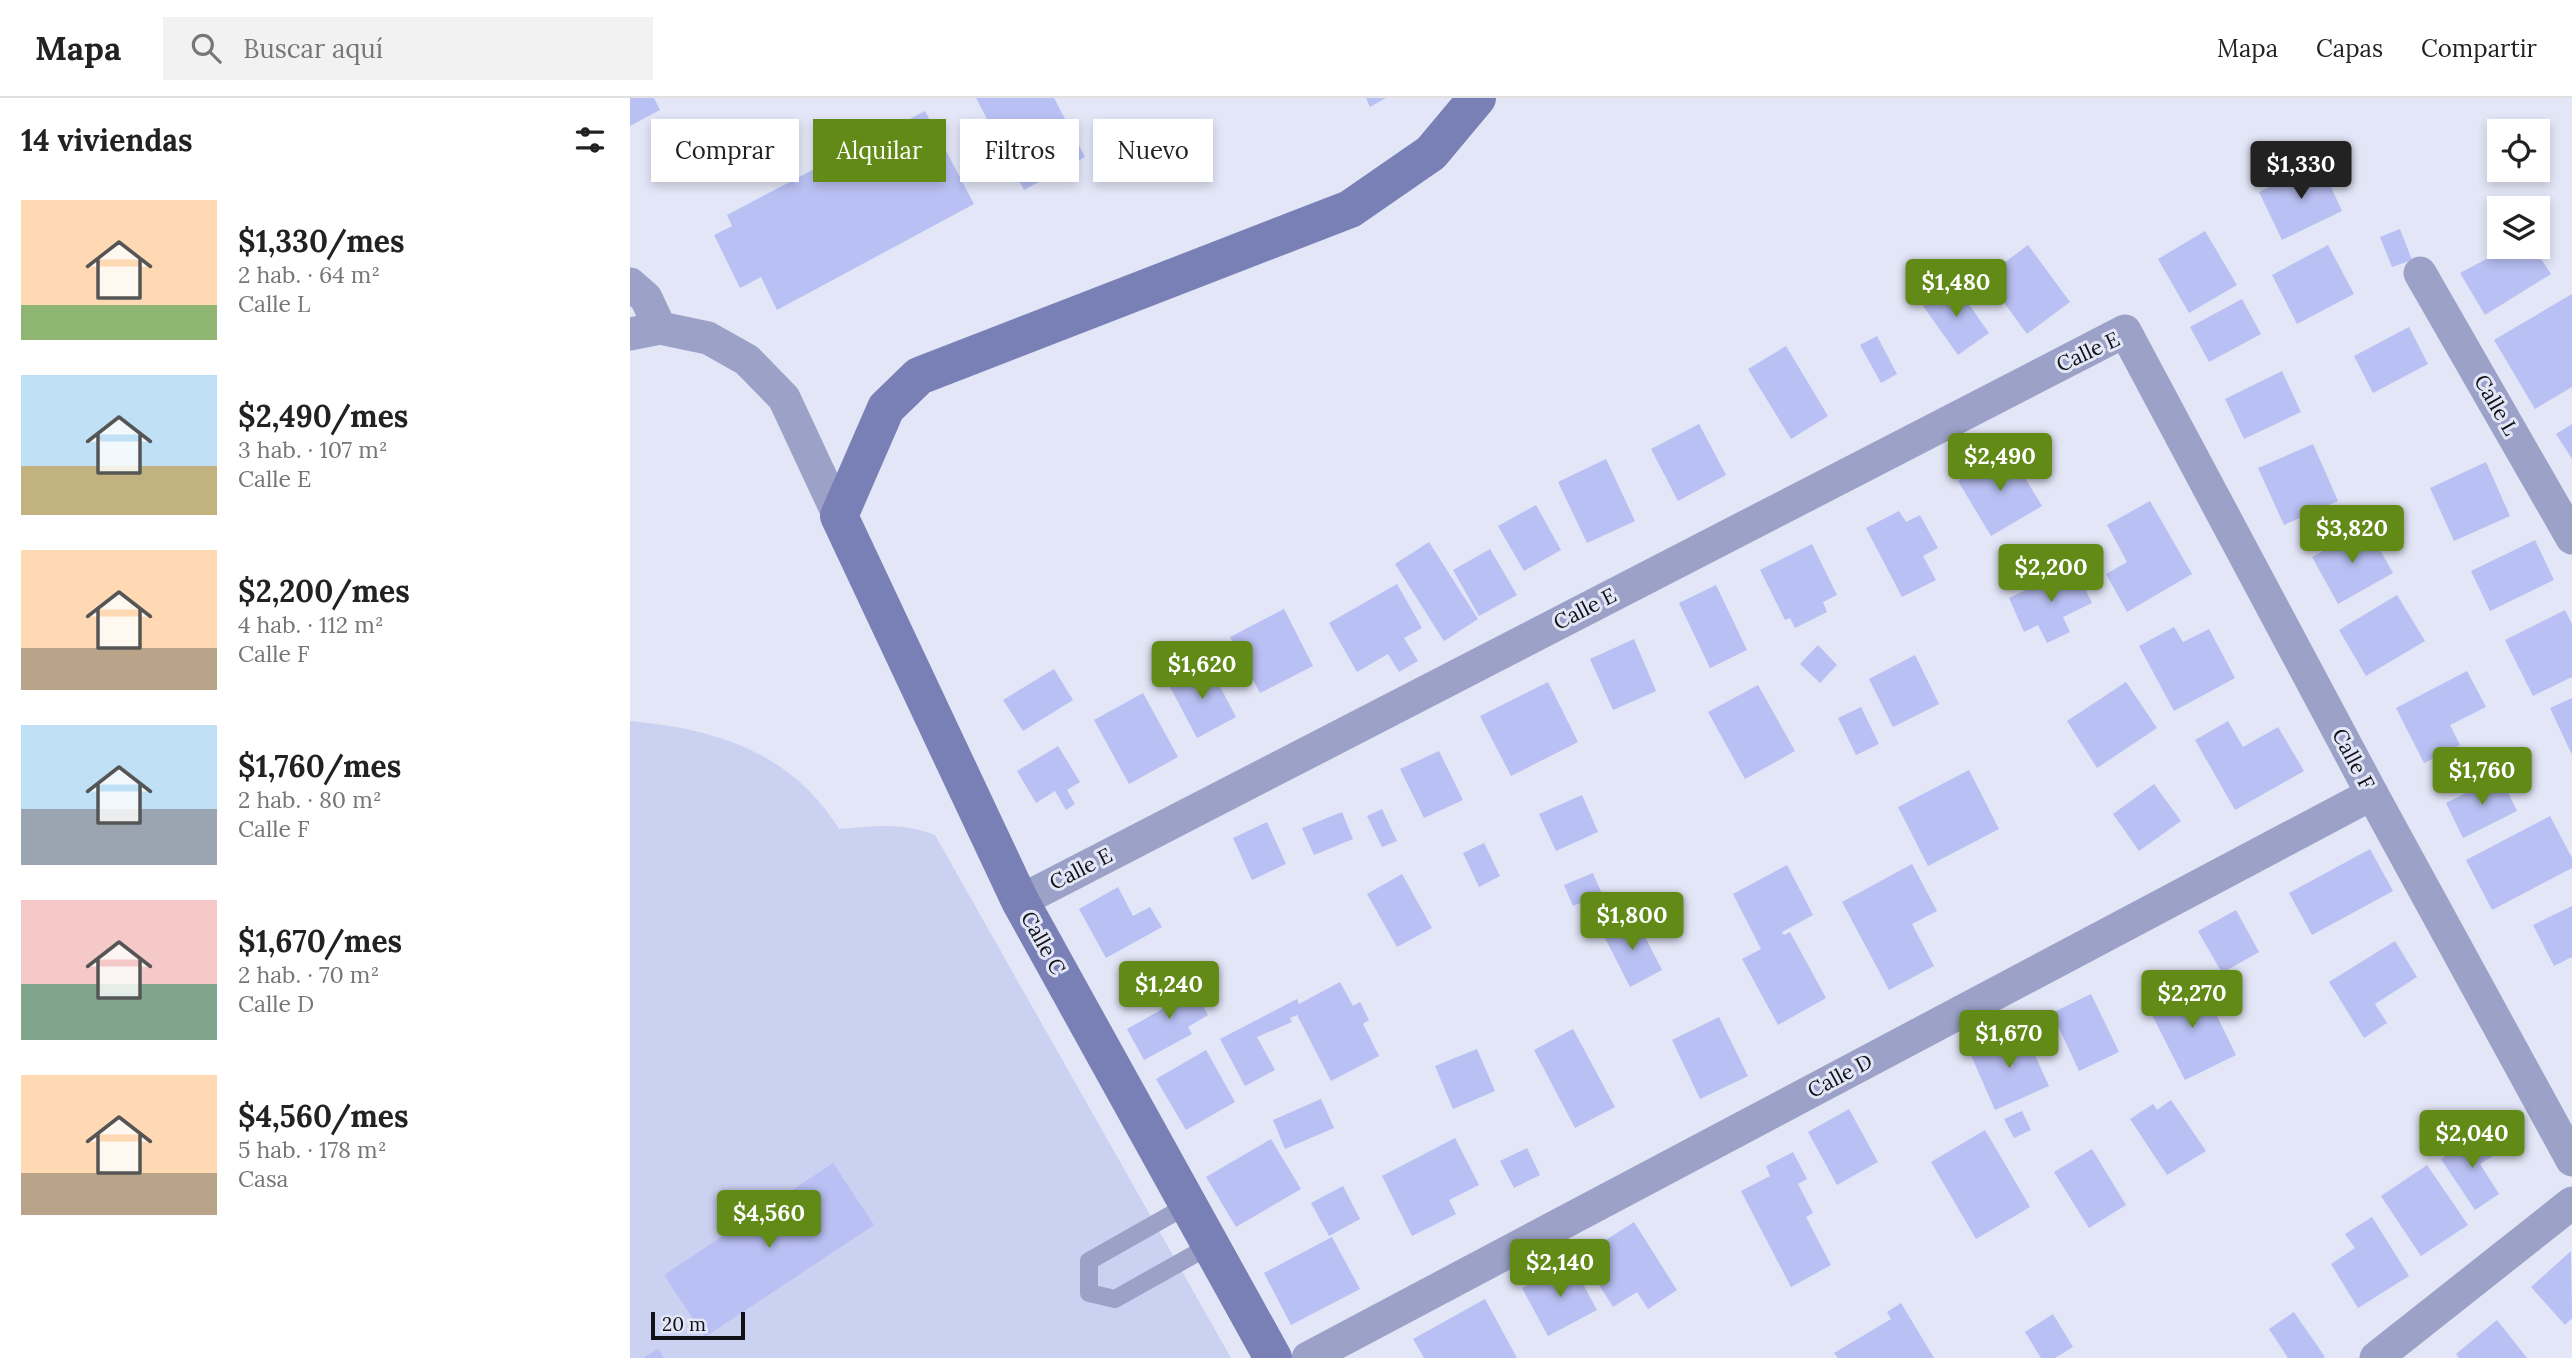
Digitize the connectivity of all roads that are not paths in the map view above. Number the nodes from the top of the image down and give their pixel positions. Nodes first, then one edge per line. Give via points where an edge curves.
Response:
1 (1477, 98) edge
2 (2420, 273) dead end
3 (630, 284) edge
4 (645, 331) edge
5 (2138, 356) joint
6 (839, 516) junction
7 (2572, 538) edge
8 (2372, 794) junction
9 (1020, 901) junction
10 (2572, 1160) edge
11 (2572, 1203) edge
12 (1188, 1205) junction
13 (1211, 1245) junction
14 (1273, 1358) edge
15 (1308, 1358) edge
16 (2376, 1358) edge

1 - 6 street via 1431,153 1350,209 919,376 886,408
2 - 7 street, Calle L
3 - 4 street via 646,298
4 - 6 street via 708,338 747,360 784,398
5 - 8 street, Calle F
5 - 9 street, Calle E via 2125,331
6 - 9 street, Calle C
8 - 10 street, Calle F
8 - 15 street, Calle D
9 - 12 street, Calle C
11 - 16 street
12 - 13 street, Calle C
12 - 13 lane via 1089,1261 1089,1293 1115,1299
13 - 14 street, Calle C

